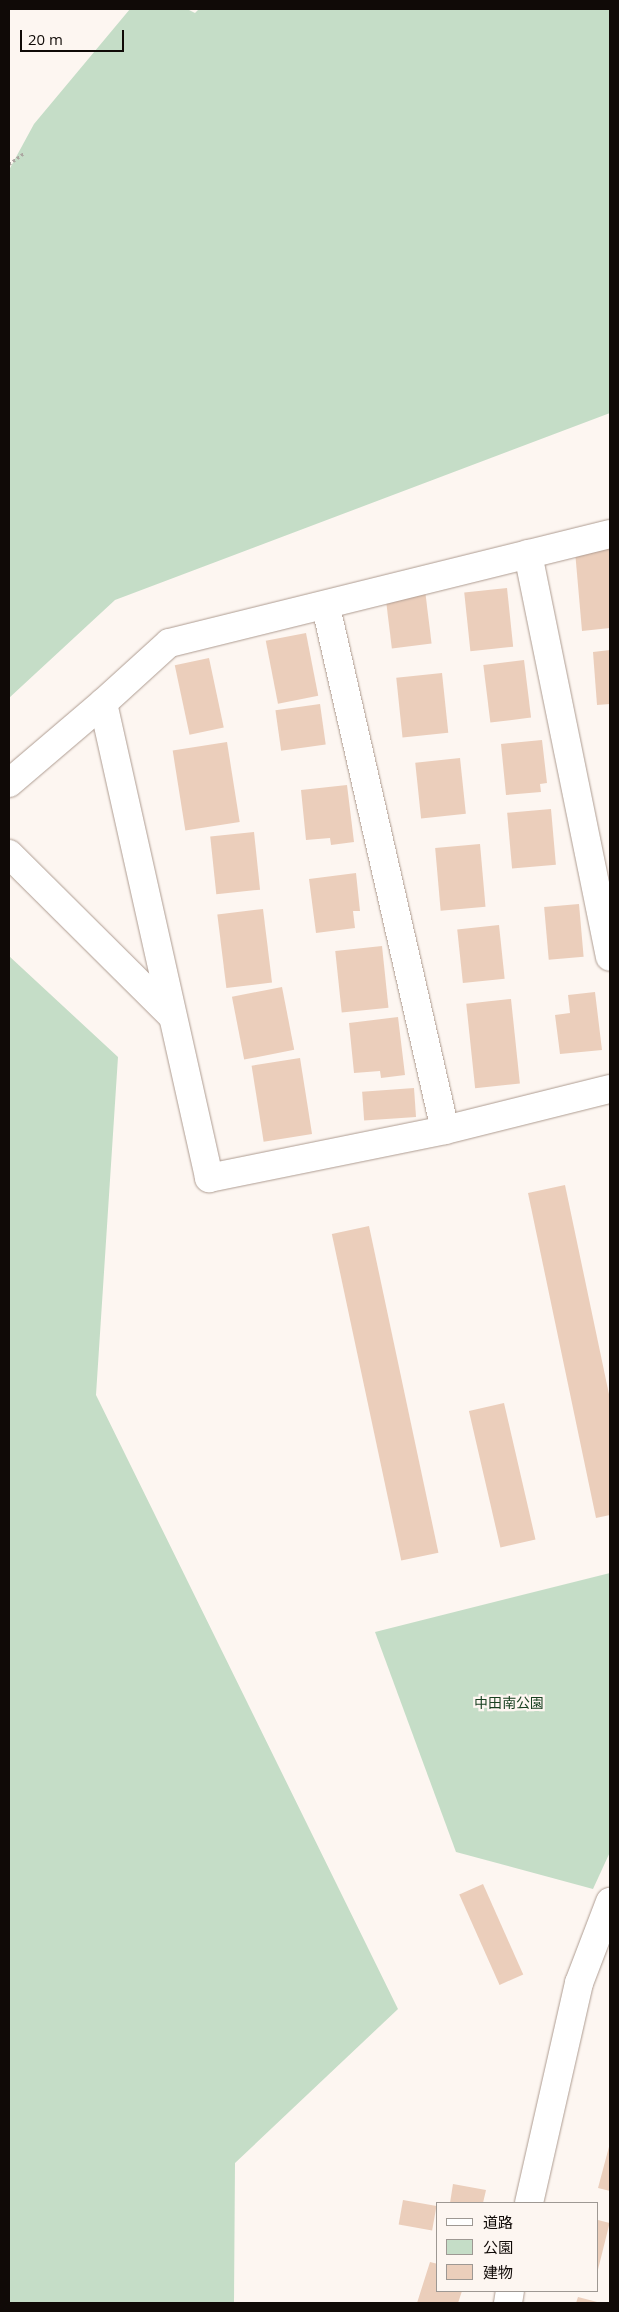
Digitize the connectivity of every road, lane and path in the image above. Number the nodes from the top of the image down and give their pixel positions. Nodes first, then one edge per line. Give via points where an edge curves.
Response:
1 (24, 153) dead end
2 (9, 164) edge
3 (610, 534) edge
4 (528, 554) junction
5 (326, 607) junction
6 (103, 703) junction
7 (9, 783) edge
8 (9, 854) edge
9 (610, 956) edge
10 (170, 1014) junction
11 (610, 1090) edge
12 (444, 1130) junction
13 (608, 1912) edge
14 (530, 2202) edge

1 - 2 path
3 - 4 street
4 - 5 street
4 - 9 street
5 - 6 street via 169,642
5 - 12 street
6 - 7 street
6 - 10 street
8 - 10 street
10 - 12 street via 208,1178
11 - 12 street
13 - 14 street via 579,1983

